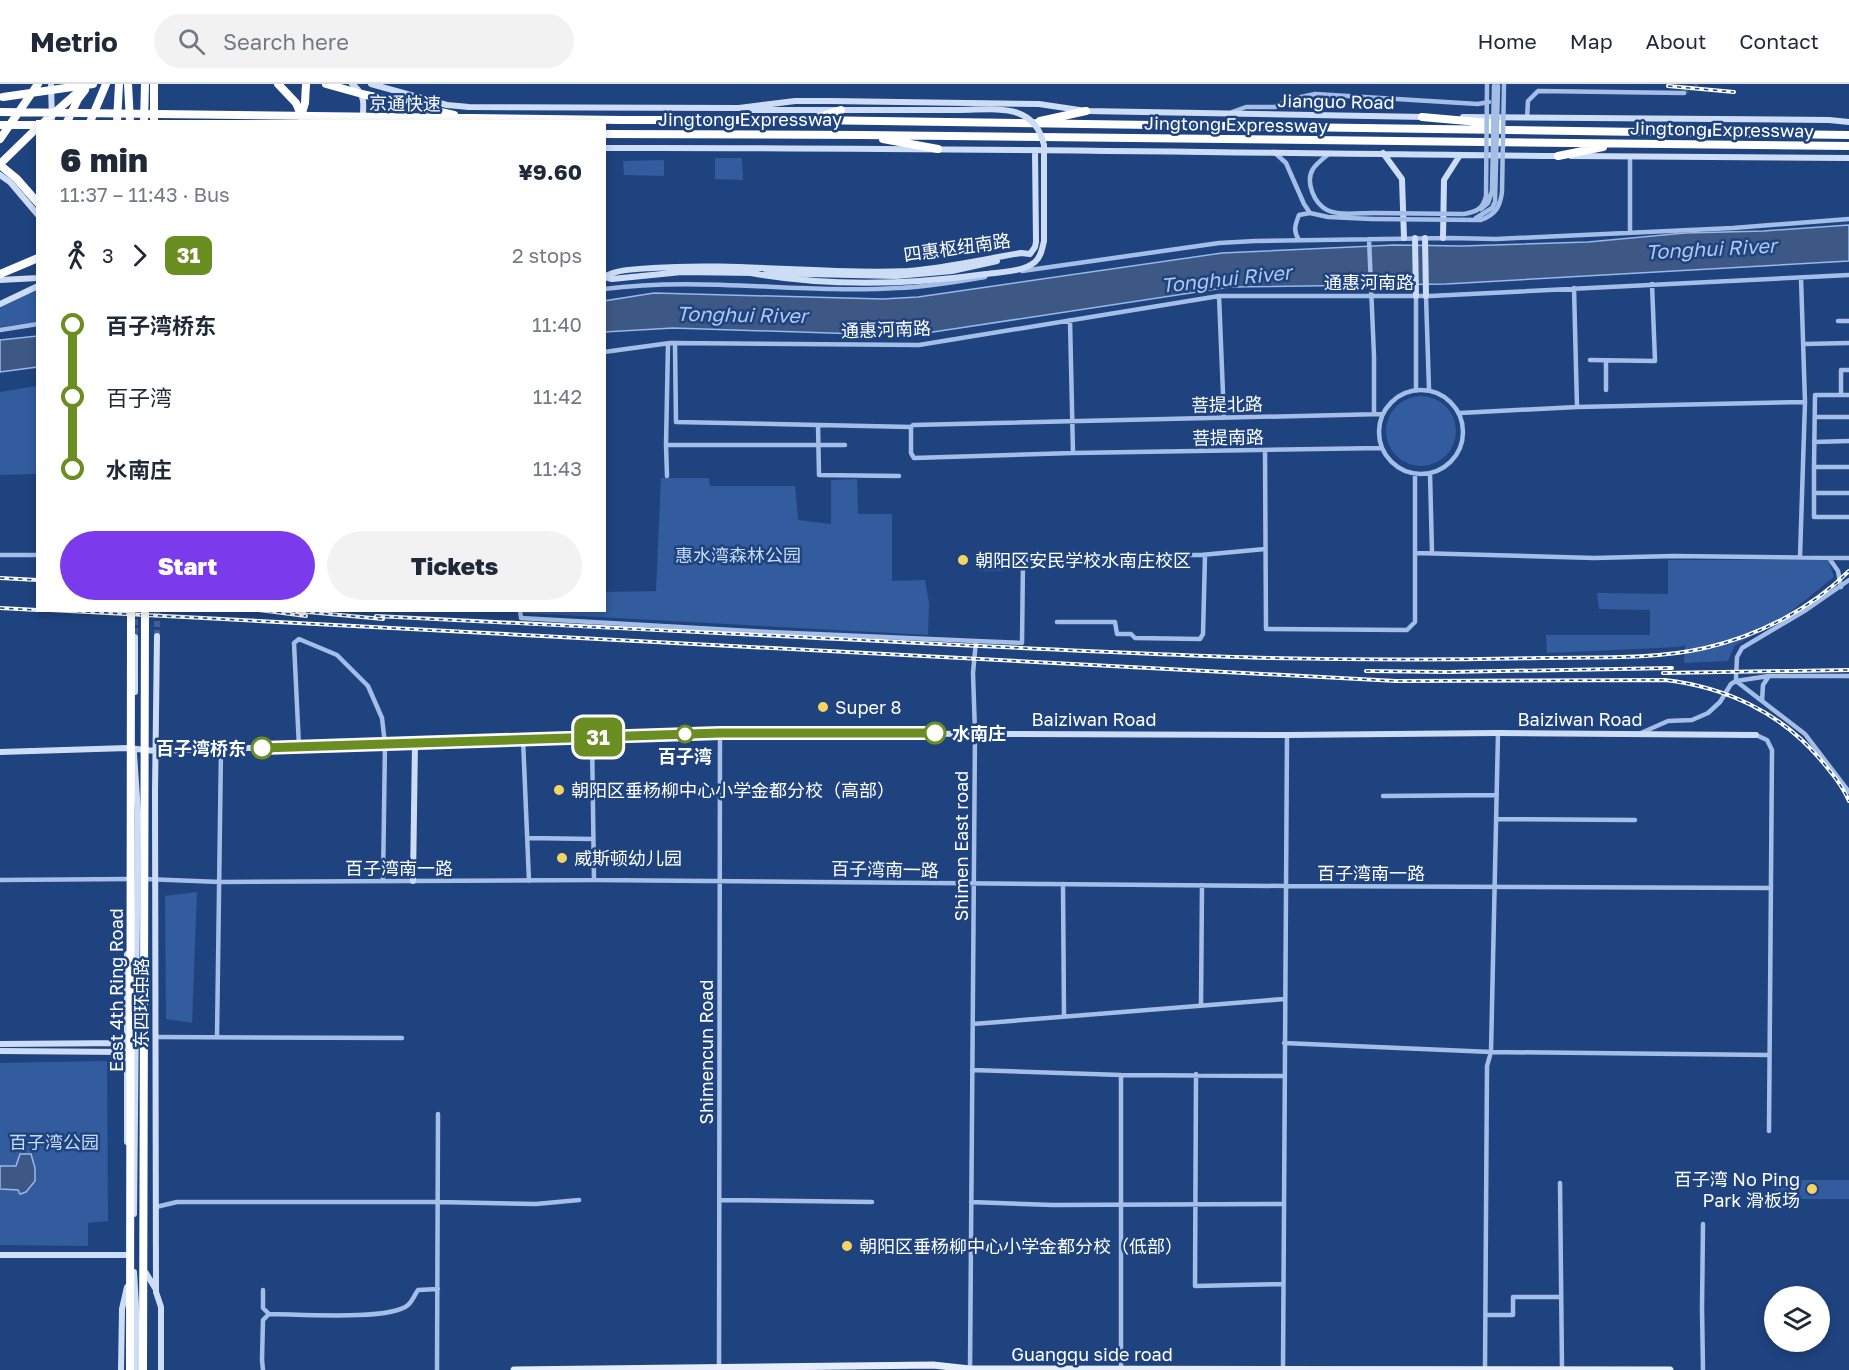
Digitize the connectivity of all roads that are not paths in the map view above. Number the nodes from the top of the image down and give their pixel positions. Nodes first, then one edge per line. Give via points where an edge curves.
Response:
1 (38, 84) edge
2 (44, 84) edge
3 (51, 84) edge
4 (90, 84) edge
5 (106, 84) edge
6 (119, 84) edge
7 (128, 84) edge
8 (145, 84) edge
9 (278, 84) edge
10 (306, 84) edge
11 (327, 84) edge
12 (352, 84) edge
13 (371, 84) edge
14 (154, 85) edge
15 (1487, 85) edge
16 (1500, 85) edge
17 (1684, 93) tunnel mouth
18 (1, 97) edge
19 (1494, 99) junction
20 (561, 106) junction
21 (572, 106) junction
22 (594, 107) junction
23 (739, 108) junction
24 (841, 110) junction
25 (1086, 111) junction
26 (0, 112) edge
27 (1226, 114) junction
28 (1422, 117) junction
29 (470, 118) junction
30 (1527, 118) junction
31 (46, 120) edge
32 (52, 120) edge
33 (68, 120) edge
34 (91, 120) edge
35 (117, 120) edge
36 (130, 120) edge
37 (144, 120) edge
38 (156, 120) edge
39 (300, 120) edge
40 (303, 120) edge
41 (362, 120) edge
42 (561, 120) edge
43 (572, 120) edge
44 (593, 120) edge
45 (809, 120) junction
46 (1849, 122) edge
47 (1028, 124) junction
48 (0, 125) edge
49 (36, 126) edge
50 (36, 128) edge
51 (1565, 130) junction
52 (606, 135) edge
53 (861, 135) junction
54 (1849, 135) edge
55 (0, 139) edge
56 (1619, 143) junction
57 (1849, 146) edge
58 (606, 148) edge
59 (938, 149) junction
60 (1035, 150) junction
61 (1274, 152) junction
62 (1330, 153) junction
63 (1383, 153) junction
64 (1460, 155) junction
65 (1558, 156) junction
66 (1630, 157) junction
67 (1849, 158) edge
68 (0, 165) edge
69 (0, 175) edge
70 (36, 201) edge
71 (1477, 211) junction
72 (36, 213) edge
73 (1310, 213) junction
74 (1372, 216) junction
75 (1849, 219) edge
76 (1630, 232) junction
77 (1404, 238) junction
78 (1415, 238) junction
79 (1425, 238) junction
80 (1443, 238) junction
81 (1369, 239) junction
82 (1299, 240) junction
83 (1030, 254) junction
84 (36, 259) edge
85 (751, 273) junction
86 (0, 274) edge
87 (1849, 275) edge
88 (606, 276) edge
89 (36, 278) edge
90 (606, 278) edge
91 (1801, 278) junction
92 (0, 280) edge
93 (1652, 284) junction
94 (36, 287) edge
95 (1574, 288) junction
96 (606, 289) edge
97 (1372, 295) junction
98 (1219, 296) junction
99 (1416, 296) junction
100 (1426, 296) junction
101 (0, 304) edge
102 (1070, 320) junction
103 (1838, 321) dead end
104 (1849, 321) edge
105 (36, 324) edge
106 (0, 330) edge
107 (675, 343) junction
108 (1849, 343) edge
109 (668, 344) junction
110 (1804, 344) junction
111 (606, 352) edge
112 (1590, 360) dead end
113 (1606, 361) junction
114 (1849, 370) edge
115 (1416, 390) junction
116 (1429, 390) junction
117 (1606, 390) dead end
118 (1840, 395) junction
119 (1849, 395) edge
120 (1805, 402) junction
121 (1577, 407) junction
122 (1460, 413) junction
123 (1374, 414) junction
124 (1382, 414) junction
125 (1815, 417) junction
126 (1849, 417) edge
127 (1224, 418) junction
128 (1073, 422) junction
129 (818, 425) junction
130 (911, 427) junction
131 (1849, 441) edge
132 (1814, 442) junction
133 (666, 445) junction
134 (819, 445) junction
135 (844, 445) dead end
136 (1382, 448) junction
137 (1265, 450) junction
138 (1074, 453) junction
139 (1814, 466) junction
140 (1849, 467) edge
141 (1430, 473) junction
142 (1415, 474) junction
143 (667, 476) dead end
144 (899, 476) dead end
145 (1814, 493) junction
146 (1849, 493) edge
147 (1849, 517) edge
148 (1265, 549) junction
149 (1432, 552) junction
150 (1416, 553) junction
151 (0, 555) edge
152 (36, 555) edge
153 (1205, 555) junction
154 (1800, 557) junction
155 (1829, 558) junction
156 (1849, 558) edge
157 (1849, 580) edge
158 (1841, 587) junction
159 (131, 612) edge
160 (145, 612) edge
161 (520, 612) edge
162 (1057, 622) dead end
163 (157, 636) tunnel mouth
164 (132, 637) tunnel mouth
165 (144, 637) tunnel mouth
166 (976, 641) junction
167 (1769, 676) junction
168 (1849, 676) edge
169 (1736, 681) junction
170 (1762, 702) junction
171 (720, 733) junction
172 (975, 733) junction
173 (1498, 733) junction
174 (1639, 734) junction
175 (1287, 735) junction
176 (1756, 735) joint
177 (592, 737) junction
178 (523, 739) junction
179 (415, 743) junction
180 (385, 744) junction
181 (299, 747) junction
182 (131, 749) junction
183 (220, 749) junction
184 (147, 750) junction
185 (155, 751) junction
186 (0, 752) edge
187 (1849, 792) edge
188 (1497, 795) junction
189 (1383, 796) dead end
190 (1497, 819) junction
191 (1635, 820) dead end
192 (528, 838) junction
193 (593, 839) junction
194 (127, 879) junction
195 (136, 879) junction
196 (147, 879) junction
197 (0, 880) edge
198 (156, 880) junction
199 (529, 880) junction
200 (594, 880) junction
201 (383, 881) junction
202 (413, 881) junction
203 (720, 881) junction
204 (220, 882) junction
205 (974, 883) junction
206 (1063, 884) junction
207 (1202, 885) junction
208 (1286, 886) junction
209 (1496, 886) junction
210 (1771, 888) junction
211 (1284, 999) junction
212 (1201, 1005) junction
213 (1064, 1016) junction
214 (973, 1024) junction
215 (156, 1037) junction
216 (217, 1037) junction
217 (402, 1038) dead end
218 (126, 1043) junction
219 (1284, 1043) junction
220 (0, 1044) edge
221 (0, 1051) edge
222 (126, 1052) junction
223 (1491, 1052) junction
224 (1769, 1055) junction
225 (972, 1070) junction
226 (1196, 1074) junction
227 (1121, 1075) junction
228 (1284, 1076) junction
229 (438, 1114) dead end
230 (1769, 1131) dead end
231 (1560, 1183) dead end
232 (579, 1200) dead end
233 (720, 1200) junction
234 (438, 1202) junction
235 (872, 1202) dead end
236 (971, 1202) junction
237 (1121, 1204) junction
238 (1194, 1204) junction
239 (1283, 1204) junction
240 (156, 1207) junction
241 (1703, 1224) dead end
242 (0, 1255) edge
243 (127, 1255) junction
244 (134, 1273) junction
245 (146, 1273) junction
246 (1283, 1284) junction
247 (438, 1289) junction
248 (263, 1290) dead end
249 (127, 1292) junction
250 (156, 1292) junction
251 (1561, 1297) junction
252 (269, 1314) junction
253 (1486, 1315) junction
254 (137, 1322) junction
255 (146, 1322) junction
256 (908, 1366) junction
257 (769, 1368) edge
258 (668, 1369) edge
259 (719, 1369) edge
260 (970, 1369) edge
261 (998, 1369) edge
262 (1123, 1369) edge
263 (1283, 1369) edge
264 (1485, 1369) edge
265 (1562, 1369) edge
266 (121, 1370) edge
267 (130, 1370) edge
268 (137, 1370) edge
269 (144, 1370) edge
270 (161, 1370) edge
271 (263, 1370) edge
272 (437, 1370) edge
273 (514, 1370) edge
274 (918, 1370) edge
275 (1670, 1370) edge
276 (1703, 1370) edge

1 - 55 highway, bridge
2 - 18 highway, bridge
3 - 32 main road
4 - 18 highway, bridge
4 - 31 highway, bridge
4 - 33 highway, bridge
5 - 34 highway
6 - 35 highway
7 - 36 highway
8 - 37 highway
9 - 40 highway via 296,103
10 - 39 highway, bridge
11 - 29 highway, bridge
12 - 41 main road via 361,91
13 - 20 main road via 447,105
14 - 38 highway
15 - 71 street, bridge via 1486,196
16 - 19 street, bridge
16 - 74 street, bridge via 1501,202 1496,212 1481,220
17 - 30 street via 1538,91 1528,101
19 - 27 street via 1478,104 1315,94 1275,107 1246,107
19 - 71 street, bridge via 1492,191 1488,203
20 - 21 main road, Jianguo Road
20 - 42 main road
21 - 22 main road, Jianguo Road
21 - 43 main road
22 - 23 main road, Jianguo Road
22 - 44 main road
23 - 24 main road
23 - 25 main road, Jianguo Road via 831,101 1039,104
24 - 45 highway
24 - 85 main road, bridge via 1023,113 1041,131 1044,144 1041,253 1026,267 1008,271 901,284 806,281
25 - 27 main road, Jianguo Road
25 - 47 highway
26 - 29 highway, 京通快速, bridge
27 - 28 main road, Jianguo Road
28 - 30 main road, Jianguo Road
28 - 51 highway
29 - 45 highway, 京通快速, bridge
30 - 46 main road, Jianguo Road
45 - 47 highway, Jingtong Expressway
47 - 51 highway, Jingtong Expressway
48 - 49 highway
50 - 68 highway
51 - 54 highway
52 - 53 highway, Jingtong Expressway
53 - 56 highway, Jingtong Expressway
53 - 59 highway
56 - 57 highway, Jingtong Expressway
56 - 65 highway
58 - 59 main road
59 - 60 main road
60 - 61 main road
60 - 83 main road via 1036,242
61 - 62 main road
61 - 73 street via 1286,163
62 - 63 main road
62 - 74 street via 1312,170 1310,183 1319,203 1338,213
63 - 64 main road
63 - 77 main road via 1402,179
64 - 65 main road
64 - 80 main road via 1444,180
65 - 66 main road
66 - 67 main road
66 - 76 street
68 - 70 highway
69 - 72 main road
71 - 74 street, bridge
73 - 74 street via 1328,218
73 - 82 street via 1299,215 1295,235
75 - 76 street
76 - 80 street
77 - 78 street
77 - 81 street
78 - 79 street
78 - 99 main road
79 - 80 street
79 - 100 main road
81 - 82 street
81 - 97 street
82 - 96 street via 1219,243 898,288 693,283
83 - 85 main road, 四惠枢纽南路 via 914,275
83 - 88 main road, 四惠枢纽南路 via 910,270 696,266
84 - 86 highway
85 - 90 main road, 四惠枢纽南路 via 682,272
87 - 91 street, 通惠河南路
89 - 92 main road
91 - 93 street, 通惠河南路
91 - 110 street
93 - 95 street, 通惠河南路
93 - 113 street via 1655,361
94 - 101 main road
95 - 100 street, 通惠河南路
95 - 121 street
97 - 98 street, 通惠河南路
97 - 99 street, 通惠河南路
97 - 123 street
98 - 102 street, 通惠河南路
98 - 127 street
99 - 100 street, 通惠河南路
99 - 115 street
100 - 116 street
102 - 107 street, 通惠河南路 via 919,345
102 - 128 street
103 - 104 street
105 - 106 street
107 - 109 street, 通惠河南路
107 - 129 street, 菩提北路 via 676,422
108 - 110 street
109 - 111 street, 通惠河南路
109 - 133 street
110 - 120 street
112 - 113 street
113 - 117 street
114 - 118 street via 1841,370
115 - 116 street
115 - 124 street via 1397,396
116 - 122 street via 1442,394
118 - 119 street
118 - 125 street via 1815,395
120 - 121 street
120 - 154 street
121 - 122 street
122 - 141 street via 1464,424 1461,448 1448,465
123 - 124 street, 菩提北路
123 - 127 street, 菩提北路
124 - 136 street
125 - 126 street
125 - 132 street
127 - 128 street, 菩提北路
128 - 130 street, 菩提北路
128 - 138 street
129 - 130 street, 菩提北路
129 - 134 street
130 - 138 street, 菩提南路 via 914,458
131 - 132 street
132 - 139 street
133 - 134 street
133 - 143 street
134 - 135 street
134 - 144 street via 819,475
136 - 137 street, 菩提南路
136 - 142 street via 1401,469
137 - 138 street, 菩提南路
137 - 148 street
139 - 140 street
139 - 145 street
141 - 142 street
141 - 149 street
142 - 150 street
145 - 146 street
145 - 147 street via 1814,517
148 - 150 street via 1266,630 1407,630 1416,622
148 - 153 street
149 - 150 street
149 - 154 street via 1594,558
151 - 152 street
153 - 162 street via 1200,639 1135,638 1131,634 1116,634 1115,622
153 - 166 street via 1023,560 1022,643
154 - 155 street
155 - 156 street
155 - 158 street
157 - 158 street
158 - 169 street via 1742,648 1737,657
159 - 267 highway, East 4th Ring Road, bridge
160 - 269 highway, East 4th Ring Road, bridge
161 - 166 street via 521,618
163 - 185 main road, 东四环中路
164 - 182 main road, 东四环中路
165 - 184 main road, 东四环中路
166 - 172 street, Shimen East road
167 - 168 street
167 - 169 street
167 - 170 street via 1762,685
169 - 170 street
169 - 174 street via 1708,713 1692,720 1668,721
170 - 187 street via 1805,734
171 - 172 main road, Baiziwan Road
171 - 177 main road, Baiziwan Road
171 - 203 street, Shimencun Road
172 - 175 main road, Baiziwan Road
172 - 205 street, Shimen East road
173 - 174 main road, Baiziwan Road
173 - 175 main road, Baiziwan Road
173 - 188 street
174 - 176 main road, Baiziwan Road
175 - 208 street
176 - 210 street via 1767,740 1772,750
177 - 178 main road, Baiziwan Road
177 - 193 street
178 - 179 main road, Baiziwan Road
178 - 192 street
179 - 180 main road, Baiziwan Road
179 - 202 main road
180 - 181 main road, Baiziwan Road
180 - 181 street via 382,718 368,686 337,655 299,639 294,643
180 - 201 street
181 - 183 main road, Baiziwan Road
182 - 184 main road, Baiziwan Road
182 - 186 main road, Baiziwan Road
182 - 194 main road, 东四环中路
182 - 195 main road, 东四环中路 via 138,813
183 - 185 main road, Baiziwan Road
183 - 204 street
184 - 185 main road, Baiziwan Road
184 - 196 main road, 东四环中路
185 - 198 main road, 东四环中路
188 - 189 street
188 - 190 street
190 - 191 street
190 - 209 street
192 - 193 street
192 - 199 street
193 - 200 street
194 - 195 street, 百子湾南一路
194 - 197 street, 百子湾南一路
194 - 218 main road, 东四环中路
195 - 196 street, 百子湾南一路
195 - 244 main road, 东四环中路
196 - 198 street, 百子湾南一路
196 - 245 main road, 东四环中路
198 - 204 street, 百子湾南一路
198 - 215 main road, 东四环中路
199 - 200 street, 百子湾南一路
199 - 202 street, 百子湾南一路
200 - 203 street, 百子湾南一路
201 - 202 street, 百子湾南一路
201 - 204 street, 百子湾南一路
203 - 205 street, 百子湾南一路
203 - 233 street, Shimencun Road
204 - 216 street
205 - 206 street, 百子湾南一路
205 - 214 street, Shimen East road
206 - 207 street, 百子湾南一路
206 - 213 street
207 - 208 street, 百子湾南一路
207 - 212 street
208 - 209 street, 百子湾南一路
208 - 211 street
209 - 210 street, 百子湾南一路
209 - 223 street
210 - 224 street
211 - 212 street
211 - 219 street
212 - 213 street
213 - 214 street
214 - 225 street, Shimen East road
215 - 216 street
215 - 240 main road, 东四环中路
216 - 217 street
218 - 220 main road
218 - 222 main road, 东四环中路
219 - 223 street
219 - 228 street
221 - 222 main road
222 - 243 main road, 东四环中路
223 - 224 street
223 - 253 street via 1487,1066
224 - 230 street
225 - 227 street
225 - 236 street, Shimen East road
226 - 227 street
226 - 228 street
226 - 238 street
227 - 237 street
228 - 239 street
229 - 234 street
231 - 251 street
232 - 234 street via 536,1204
233 - 235 street
233 - 259 street, Shimencun Road
234 - 240 street via 177,1202
234 - 247 street
236 - 237 street
236 - 260 street, Shimen East road
237 - 238 street
237 - 262 street
238 - 239 street
238 - 246 street via 1195,1286
239 - 246 street
240 - 250 main road, 东四环中路
241 - 276 street
242 - 243 main road
243 - 249 main road, 东四环中路
244 - 249 main road
244 - 254 main road, 东四环中路
245 - 250 main road
245 - 255 main road, 东四环中路
246 - 263 street
247 - 252 street via 418,1290 408,1306 388,1313
247 - 272 street
248 - 252 street via 263,1308
249 - 266 main road, 东四环中路 via 122,1309
250 - 270 main road, 东四环中路 via 160,1307
251 - 253 street via 1514,1297 1514,1315
251 - 265 street
252 - 271 street via 263,1320
253 - 264 street
254 - 255 main road
254 - 268 main road, 东四环中路
255 - 269 main road, 东四环中路
256 - 257 main road, Guangqu side road
256 - 260 main road, Guangqu side road
256 - 274 street
257 - 259 main road, Guangqu side road
258 - 259 main road, Guangqu side road
258 - 273 main road, Guangqu side road
260 - 261 main road, Guangqu side road
261 - 262 main road, Guangqu side road
262 - 263 main road, Guangqu side road
263 - 264 main road, Guangqu side road
264 - 265 main road, Guangqu side road
265 - 275 main road, Guangqu side road

